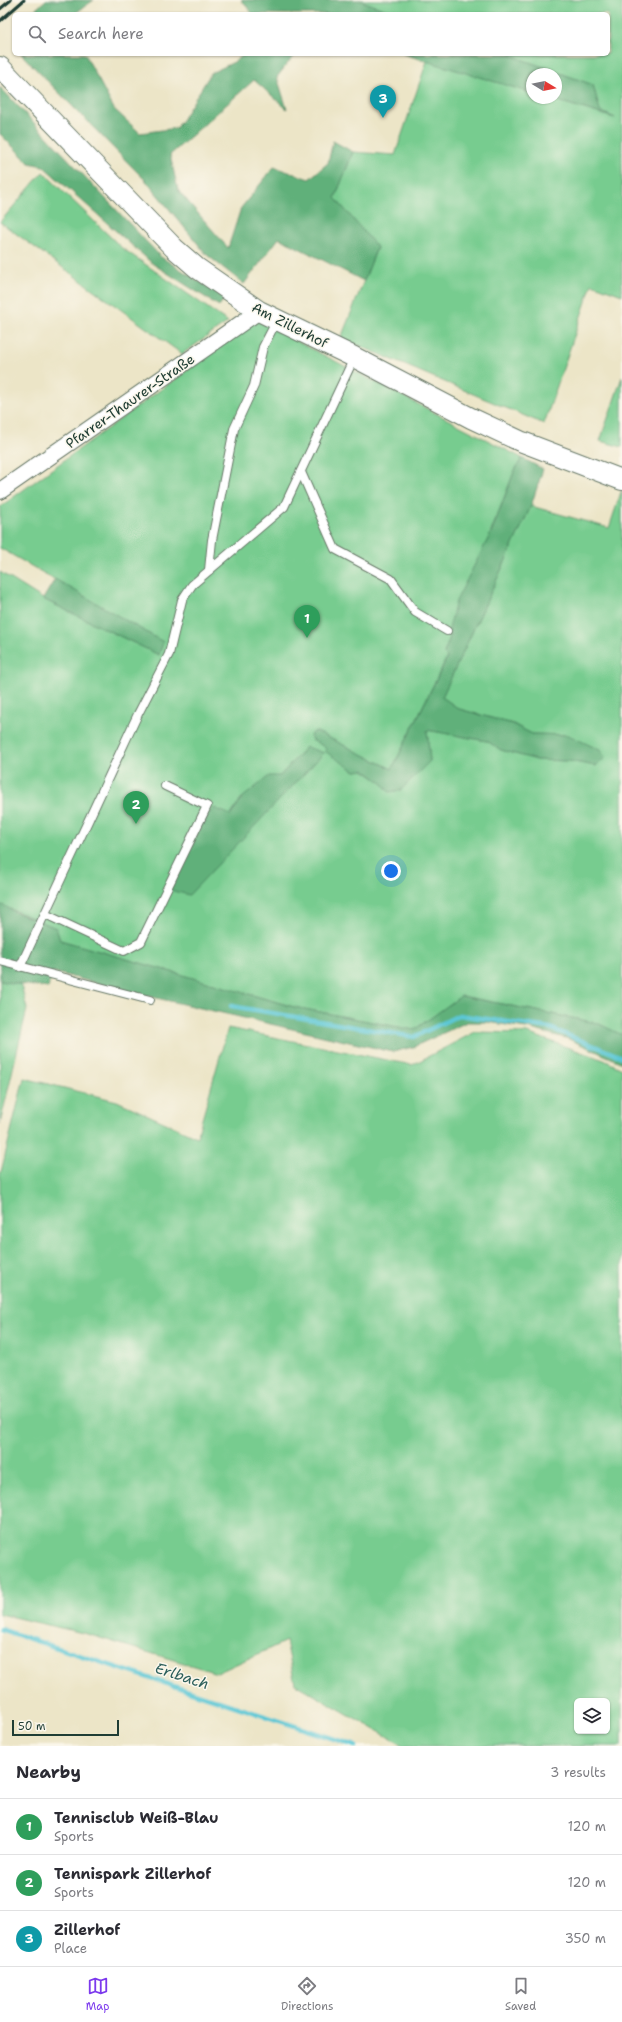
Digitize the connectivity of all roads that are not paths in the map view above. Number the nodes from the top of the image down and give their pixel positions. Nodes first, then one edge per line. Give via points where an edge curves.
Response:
1 (1, 68) edge
2 (259, 311) junction
3 (277, 320) junction
4 (354, 357) junction
5 (301, 472) junction
6 (622, 480) edge
7 (0, 491) edge
8 (209, 570) junction
9 (447, 631) dead end
10 (165, 786) dead end
11 (45, 914) junction
12 (0, 961) edge
13 (20, 967) junction
14 (150, 1000) dead end

1 - 2 street, Am Zillerhof via 174,248 197,268
2 - 3 street, Am Zillerhof
2 - 7 street, Pfarrer-Thaurer-Straße
3 - 4 street, Am Zillerhof
3 - 8 lane via 263,347 254,386 234,429 212,540
4 - 5 lane
4 - 6 street, Am Zillerhof via 507,436
5 - 8 lane via 284,507
5 - 9 lane via 335,548 391,579 415,612
8 - 11 lane via 192,585 182,600 169,654 138,714
10 - 11 lane via 207,806 141,942 124,951
11 - 13 lane
12 - 13 lane
13 - 14 lane

